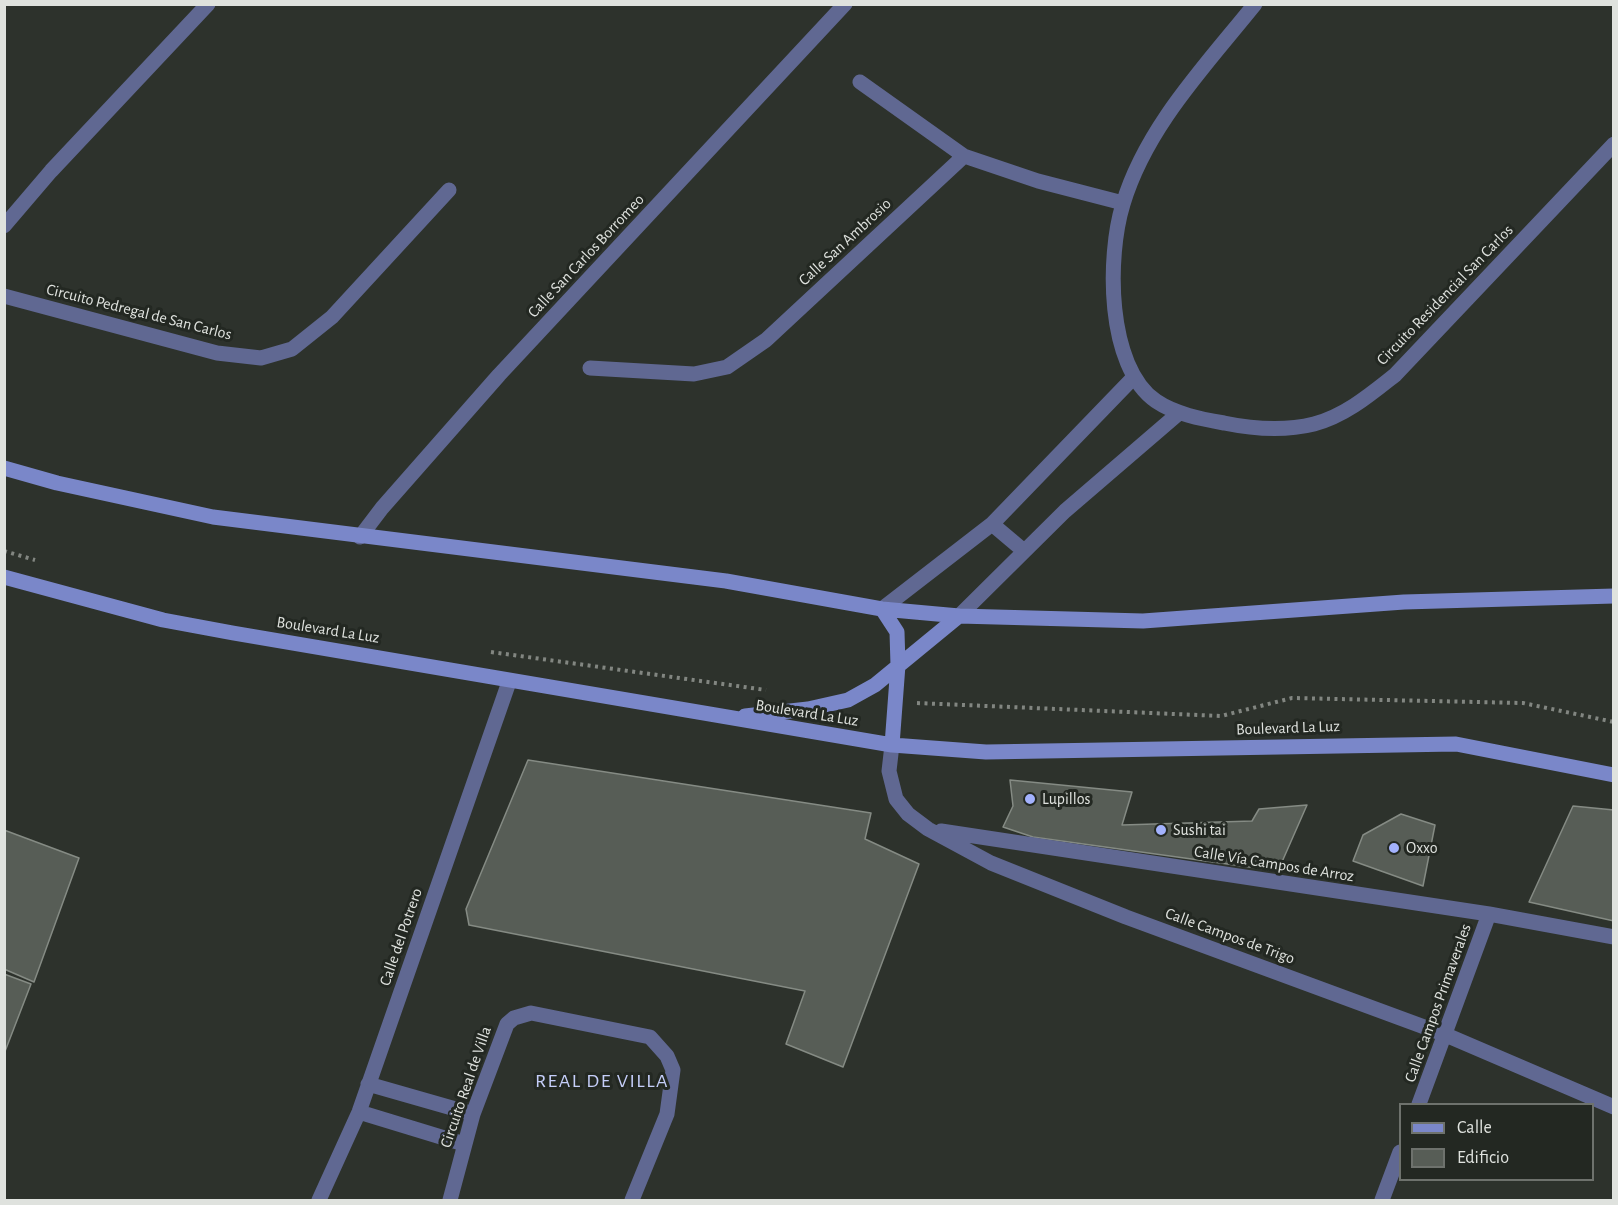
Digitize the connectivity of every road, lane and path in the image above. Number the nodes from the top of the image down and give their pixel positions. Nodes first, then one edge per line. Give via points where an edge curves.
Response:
1 (208, 4) edge
2 (845, 4) edge
3 (1255, 4) edge
4 (860, 82) dead end
5 (1614, 144) edge
6 (964, 156) junction
7 (449, 190) dead end
8 (1123, 203) junction
9 (4, 226) edge
10 (4, 296) edge
11 (590, 368) dead end
12 (1134, 377) junction
13 (1179, 413) junction
14 (4, 468) edge
15 (992, 524) junction
16 (360, 537) junction
17 (4, 551) edge
18 (1024, 551) junction
19 (38, 561) dead end
20 (4, 577) edge
21 (1614, 596) edge
22 (882, 609) junction
23 (959, 616) junction
24 (488, 651) dead end
25 (898, 665) junction
26 (510, 682) junction
27 (778, 691) dead end
28 (895, 702) junction
29 (727, 718) junction
30 (1614, 722) edge
31 (892, 745) junction
32 (1614, 775) edge
33 (928, 829) junction
34 (1490, 914) junction
35 (1614, 937) edge
36 (1446, 1035) junction
37 (368, 1084) junction
38 (1419, 1103) edge
39 (1614, 1107) edge
40 (359, 1112) junction
41 (473, 1114) junction
42 (464, 1144) junction
43 (1399, 1157) edge
44 (319, 1200) edge
45 (450, 1200) edge
46 (632, 1200) edge
47 (1382, 1200) edge

1 - 9 street
2 - 16 street, Calle San Carlos Borromeo via 499,375
3 - 8 street, Circuito Residencial San Carlos via 1182,94 1146,150
4 - 6 street
5 - 13 street, Circuito Residencial San Carlos via 1395,375 1357,405 1316,424 1288,428 1246,428
6 - 8 street
6 - 11 street, Calle San Ambrosio via 766,339 727,368 694,374
7 - 10 street, Circuito Pedregal de San Carlos via 332,317 292,349 261,358 218,353
8 - 12 street, Circuito Residencial San Carlos via 1114,243 1114,286 1118,338
12 - 13 street, Circuito Residencial San Carlos via 1154,400
12 - 15 street
13 - 18 street
14 - 16 main road via 213,517
15 - 18 street
15 - 22 street
16 - 22 main road via 726,581
17 - 19 path
18 - 23 street
20 - 26 main road, Boulevard La Luz via 163,620
21 - 23 main road via 1404,602 1143,621
22 - 23 main road
22 - 25 main road via 897,632
23 - 25 main road
24 - 27 path
25 - 28 main road
25 - 29 main road via 875,685 848,700 808,709
26 - 29 main road, Boulevard La Luz
26 - 37 street, Calle del Potrero
28 - 30 path via 1221,717 1292,698 1523,703
28 - 31 main road
29 - 31 main road, Boulevard La Luz
31 - 32 main road, Boulevard La Luz via 1008,752 1456,744
31 - 33 street, Calle Campos de Trigo via 889,771 896,799
33 - 34 street, Calle Vía Campos de Arroz
33 - 36 street, Calle Campos de Trigo via 991,863 1126,917
34 - 35 street, Calle Vía Campos de Arroz
34 - 36 street, Calle Campos Primaverales
36 - 38 street, Calle Campos Primaverales
36 - 39 street, Calle Campos de Trigo
37 - 40 street, Calle del Potrero
37 - 41 street
40 - 42 street
40 - 44 street, Calle del Potrero
41 - 42 street, Circuito Real de Villa
41 - 46 street, Circuito Real de Villa via 507,1024 523,1014 650,1037 667,1056 673,1070 672,1091 668,1114
42 - 45 street, Circuito Real de Villa
43 - 47 street

